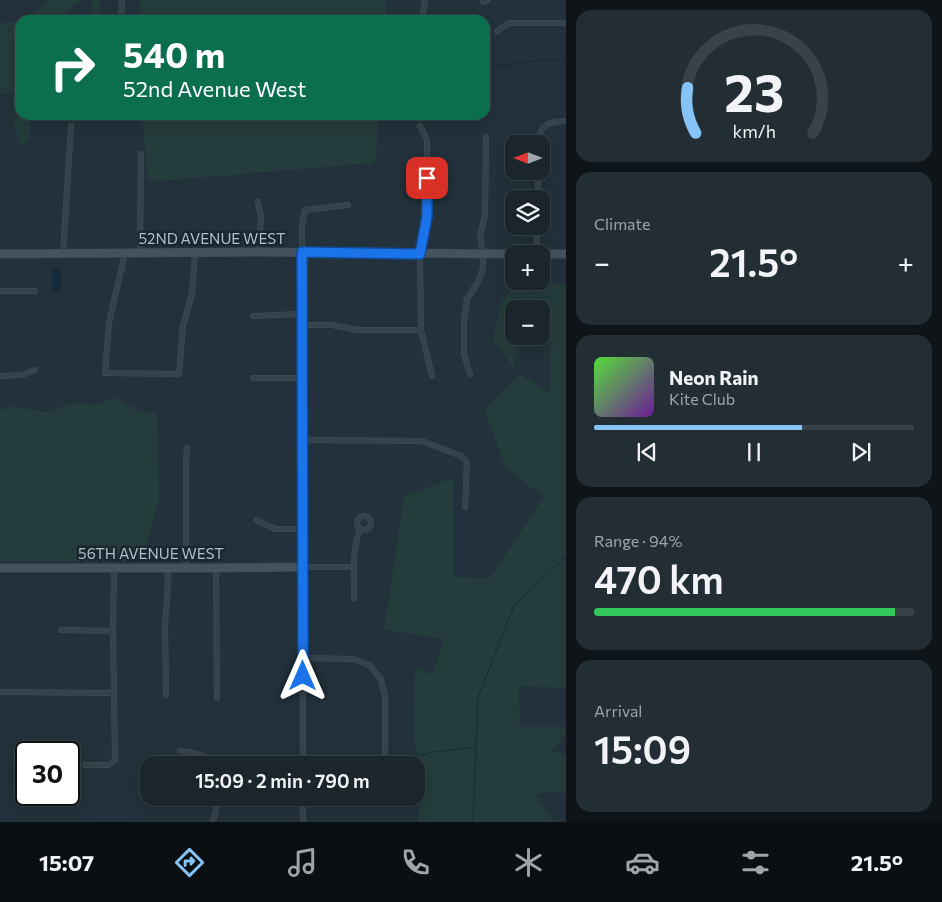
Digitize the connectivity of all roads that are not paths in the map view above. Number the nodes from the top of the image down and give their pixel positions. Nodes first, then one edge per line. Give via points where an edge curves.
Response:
1 (122, 0) edge
2 (425, 0) edge
3 (121, 15) edge
4 (423, 15) edge
5 (566, 23) edge
6 (497, 30) dead end
7 (566, 120) edge
8 (71, 126) dead end
9 (420, 126) dead end
10 (540, 135) edge
11 (486, 137) dead end
12 (141, 154) dead end
13 (258, 202) dead end
14 (348, 205) dead end
15 (259, 252) junction
16 (302, 252) junction
17 (125, 253) junction
18 (140, 253) junction
19 (195, 253) junction
20 (0, 254) edge
21 (63, 254) junction
22 (420, 254) junction
23 (483, 254) junction
24 (505, 254) edge
25 (550, 254) edge
26 (566, 254) edge
27 (0, 291) edge
28 (35, 291) dead end
29 (302, 314) junction
30 (253, 316) dead end
31 (302, 325) junction
32 (422, 330) junction
33 (35, 370) dead end
34 (470, 374) dead end
35 (0, 376) edge
36 (432, 376) dead end
37 (253, 378) dead end
38 (302, 378) junction
39 (302, 440) junction
40 (187, 448) dead end
41 (465, 507) dead end
42 (256, 520) dead end
43 (360, 528) dead end
44 (303, 529) junction
45 (303, 566) junction
46 (354, 567) junction
47 (0, 568) edge
48 (114, 568) junction
49 (168, 568) junction
50 (186, 568) junction
51 (216, 568) junction
52 (354, 598) dead end
53 (61, 630) dead end
54 (113, 631) junction
55 (303, 658) junction
56 (0, 692) edge
57 (114, 693) junction
58 (166, 695) dead end
59 (217, 698) dead end
60 (180, 751) dead end
61 (203, 756) edge
62 (303, 756) edge
63 (386, 756) edge
64 (85, 765) dead end
65 (216, 806) edge
66 (303, 806) edge
67 (212, 822) edge
68 (303, 822) edge

1 - 3 street
2 - 4 street
5 - 6 street via 509,23
7 - 10 street via 547,124
8 - 21 street
9 - 22 street via 427,140 427,216
11 - 23 street via 485,215 480,235
12 - 18 street
13 - 15 street
14 - 16 street via 305,210
15 - 16 street, 52ND AVENUE WEST
15 - 19 street, 52ND AVENUE WEST
16 - 22 street, 52ND AVENUE WEST
16 - 29 street
17 - 18 street, 52ND AVENUE WEST
17 - 19 street via 109,323 105,373 179,374
17 - 21 street, 52ND AVENUE WEST
18 - 19 street, 52ND AVENUE WEST
20 - 21 street, 52ND AVENUE WEST
22 - 23 street, 52ND AVENUE WEST
22 - 32 street
23 - 24 street, 52ND AVENUE WEST
23 - 34 street via 483,269 467,300 464,322 464,354
25 - 26 street
27 - 28 street
29 - 30 street
29 - 31 street
31 - 32 street via 332,325 358,330
31 - 38 street
32 - 36 street
33 - 35 street via 22,375
37 - 38 street
38 - 39 street
39 - 41 street via 422,441 461,456 467,462
39 - 44 street
40 - 50 street
42 - 44 street via 275,529
43 - 46 street
44 - 45 street
45 - 46 street
45 - 51 street, 56TH AVENUE WEST
45 - 55 street
46 - 52 street
47 - 48 street, 56TH AVENUE WEST
48 - 49 street, 56TH AVENUE WEST
48 - 54 street
49 - 50 street, 56TH AVENUE WEST
49 - 58 street
50 - 51 street, 56TH AVENUE WEST
51 - 59 street
53 - 54 street
54 - 57 street
55 - 62 street
55 - 63 street via 354,658 368,665 381,679 385,697
56 - 57 street
57 - 64 street via 115,760 108,765
60 - 61 street
65 - 67 street
66 - 68 street

